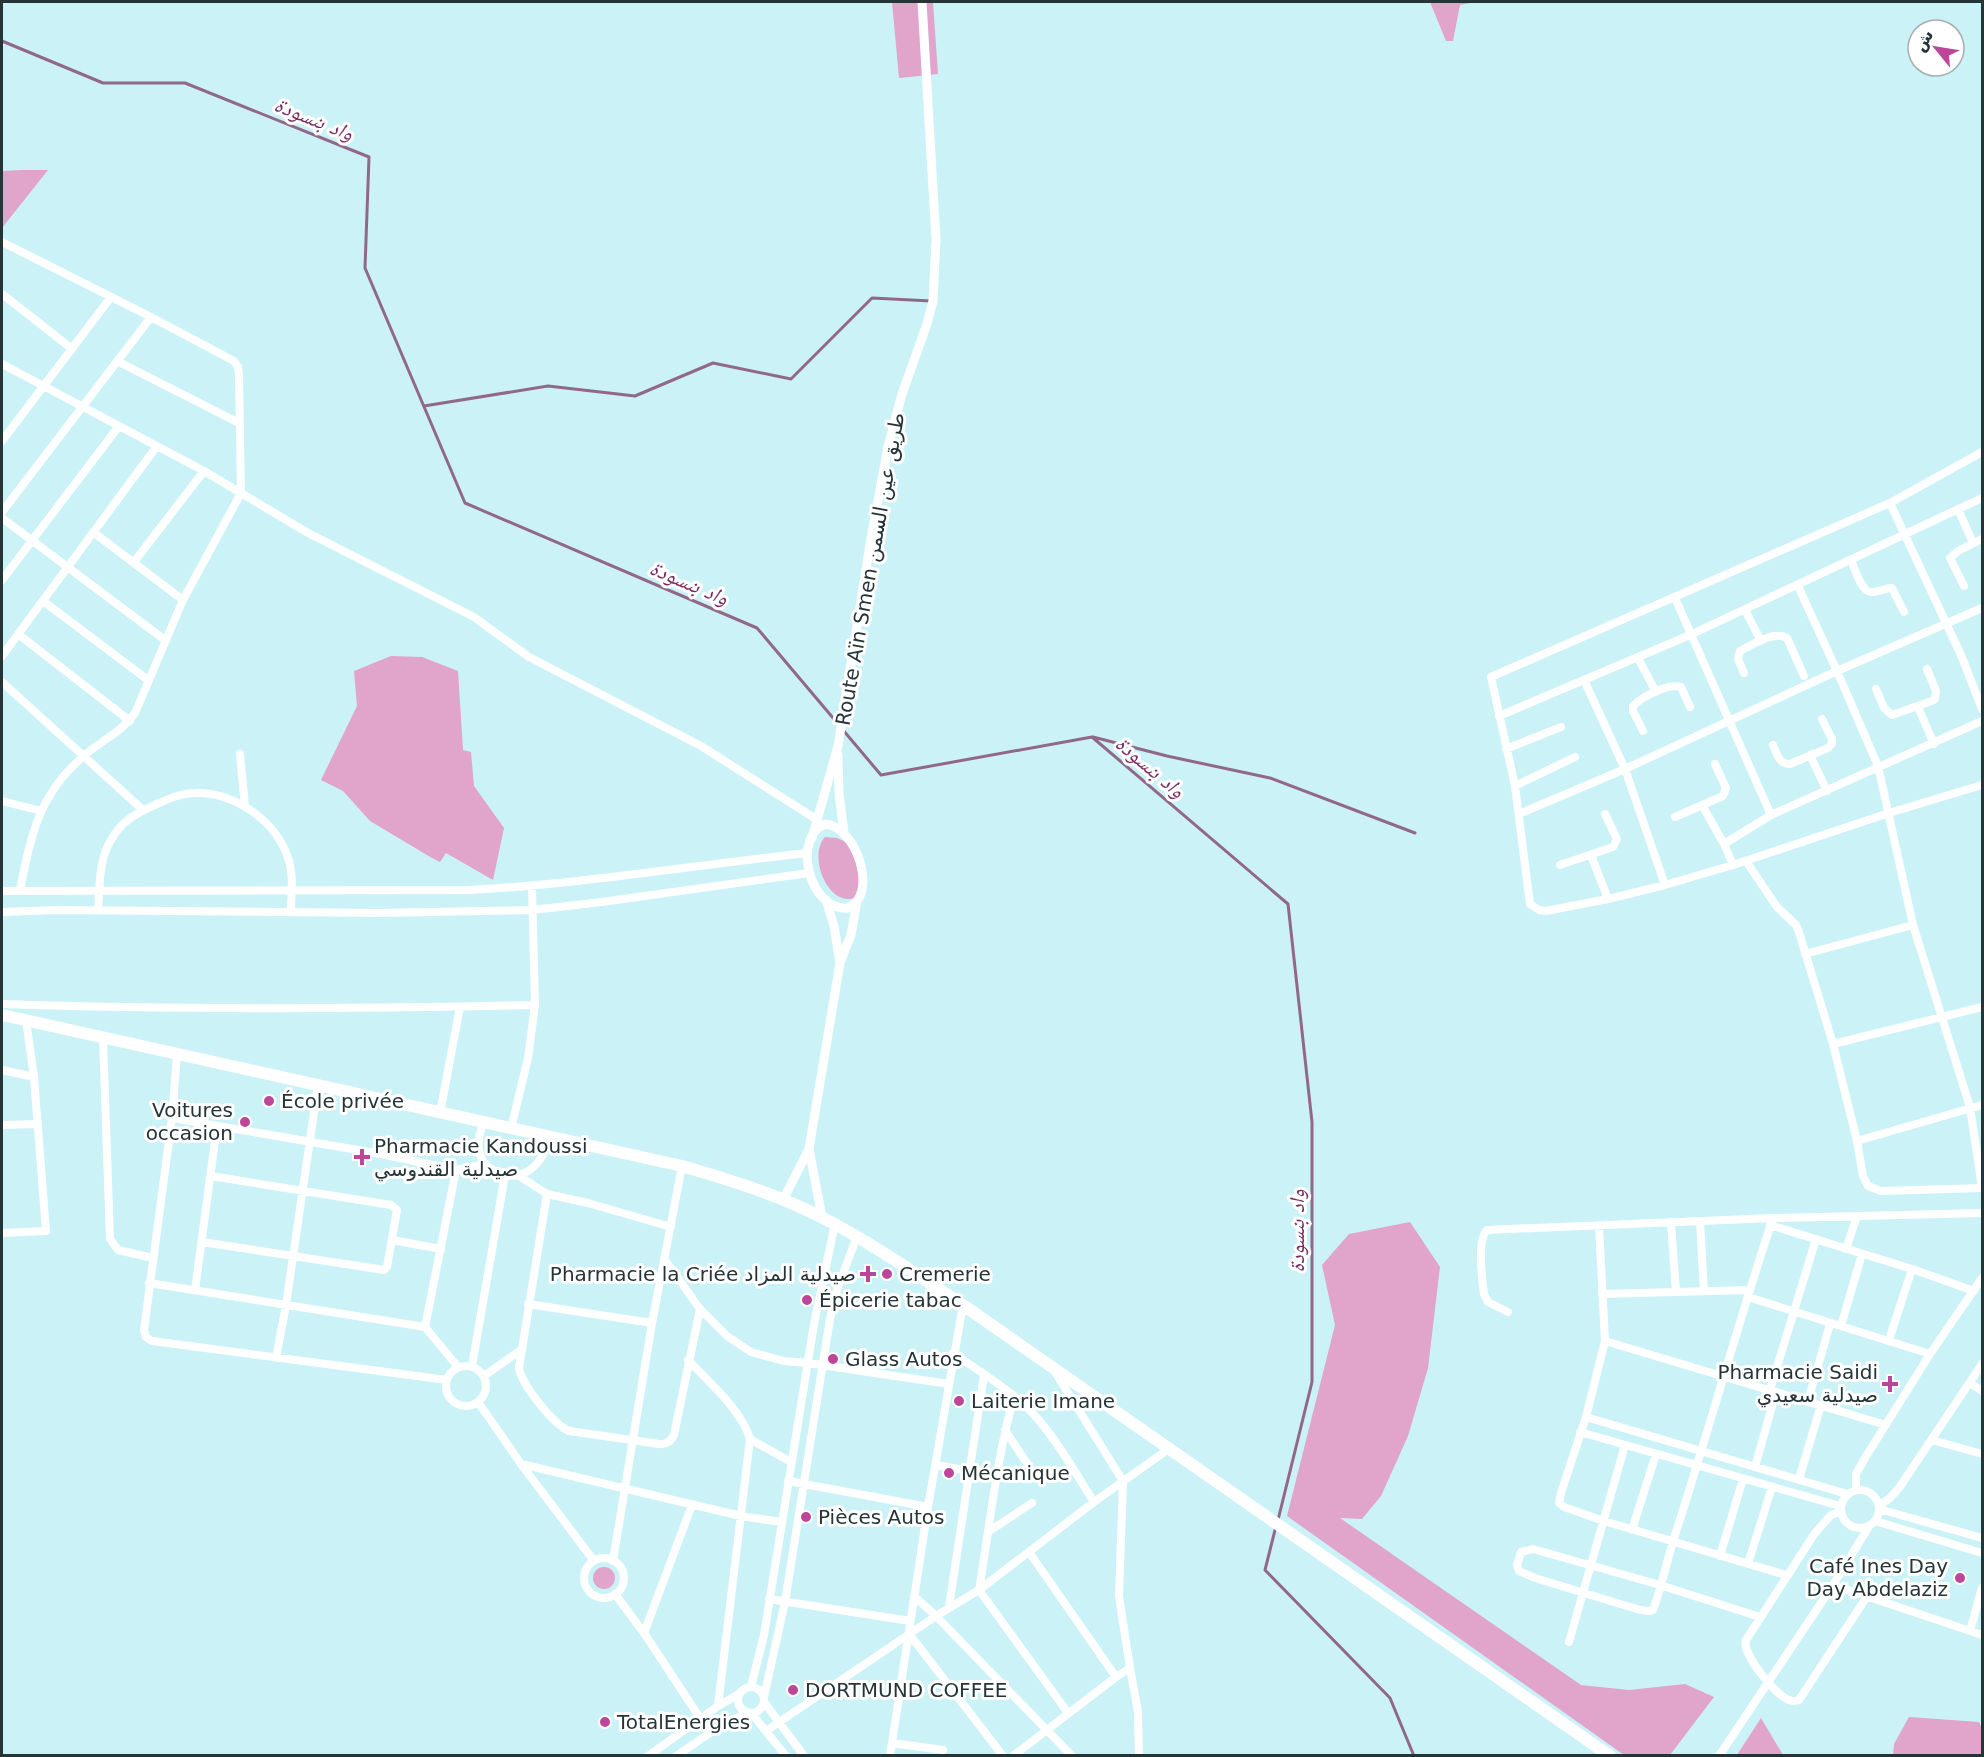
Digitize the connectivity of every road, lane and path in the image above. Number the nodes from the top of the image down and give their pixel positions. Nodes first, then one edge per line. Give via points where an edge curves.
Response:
1 (922, 2) edge
2 (2, 242) edge
3 (2, 294) edge
4 (111, 297) junction
5 (151, 317) junction
6 (71, 348) junction
7 (117, 361) junction
8 (2, 364) edge
9 (43, 387) junction
10 (81, 406) junction
11 (239, 423) junction
12 (119, 426) junction
13 (2, 440) edge
14 (157, 446) junction
15 (1983, 452) edge
16 (204, 471) junction
17 (242, 493) junction
18 (1983, 498) edge
19 (1890, 503) junction
20 (1958, 508) junction
21 (2, 512) edge
22 (2, 518) edge
23 (93, 532) junction
24 (1905, 536) junction
25 (1983, 539) edge
26 (32, 541) junction
27 (1973, 543) junction
28 (1851, 560) junction
29 (134, 562) junction
30 (68, 567) junction
31 (2, 580) edge
32 (1797, 586) junction
33 (1964, 586) dead end
34 (1675, 598) junction
35 (183, 600) junction
36 (43, 601) junction
37 (1983, 608) edge
38 (1745, 610) junction
39 (1904, 612) dead end
40 (1946, 624) junction
41 (18, 634) junction
42 (1690, 635) junction
43 (165, 640) junction
44 (1761, 641) junction
45 (2, 656) edge
46 (1638, 658) junction
47 (1926, 669) dead end
48 (1837, 671) junction
49 (1744, 673) dead end
50 (1804, 676) dead end
51 (148, 680) junction
52 (1584, 680) junction
53 (2, 682) edge
54 (1876, 689) dead end
55 (1656, 692) junction
56 (1918, 706) junction
57 (1690, 707) dead end
58 (1983, 709) edge
59 (1499, 716) junction
60 (1822, 718) dead end
61 (130, 721) junction
62 (1730, 721) junction
63 (1983, 721) edge
64 (1561, 727) dead end
65 (1643, 731) dead end
66 (1934, 744) junction
67 (1773, 745) dead end
68 (838, 746) junction
69 (1506, 749) junction
70 (240, 754) dead end
71 (1810, 755) junction
72 (83, 756) junction
73 (1575, 757) dead end
74 (1715, 764) dead end
75 (1878, 766) junction
76 (1625, 769) junction
77 (1983, 785) edge
78 (1515, 786) junction
79 (1827, 791) junction
80 (2, 793) edge
81 (6, 802) edge
82 (1702, 805) junction
83 (245, 806) junction
84 (143, 810) junction
85 (41, 811) junction
86 (1605, 813) dead end
87 (1889, 813) junction
88 (1519, 814) junction
89 (1771, 815) junction
90 (1675, 818) dead end
91 (816, 819) junction
92 (844, 833) junction
93 (812, 838) junction
94 (1724, 844) junction
95 (808, 852) junction
96 (1591, 855) junction
97 (1746, 861) junction
98 (1560, 865) dead end
99 (1733, 865) junction
100 (809, 873) junction
101 (1665, 885) junction
102 (532, 886) junction
103 (20, 890) junction
104 (100, 890) junction
105 (292, 890) junction
106 (2, 891) edge
107 (1608, 899) junction
108 (826, 900) junction
109 (857, 902) junction
110 (532, 910) junction
111 (98, 911) junction
112 (2, 912) edge
113 (291, 912) junction
114 (1913, 926) junction
115 (1805, 954) junction
116 (840, 963) junction
117 (2, 1004) edge
118 (535, 1005) junction
119 (460, 1007) junction
120 (1983, 1007) edge
121 (2, 1015) edge
122 (1944, 1018) junction
123 (26, 1020) junction
124 (103, 1038) junction
125 (1833, 1044) junction
126 (177, 1054) junction
127 (2, 1070) edge
128 (34, 1077) junction
129 (318, 1085) junction
130 (1983, 1105) edge
131 (1970, 1107) junction
132 (440, 1113) junction
133 (172, 1118) junction
134 (483, 1122) junction
135 (38, 1124) junction
136 (2, 1125) edge
137 (218, 1126) junction
138 (511, 1129) junction
139 (550, 1137) junction
140 (1857, 1141) junction
141 (310, 1142) junction
142 (809, 1149) junction
143 (485, 1164) junction
144 (682, 1166) junction
145 (456, 1170) junction
146 (505, 1175) junction
147 (211, 1176) junction
148 (519, 1176) junction
149 (1982, 1188) edge
150 (302, 1191) junction
151 (547, 1194) junction
152 (783, 1200) junction
153 (1983, 1213) edge
154 (1857, 1216) junction
155 (822, 1217) junction
156 (1701, 1221) junction
157 (1772, 1221) junction
158 (1671, 1222) junction
159 (835, 1224) junction
160 (1599, 1226) junction
161 (671, 1227) junction
162 (2, 1233) edge
163 (856, 1236) junction
164 (1816, 1239) junction
165 (392, 1240) junction
166 (202, 1242) junction
167 (441, 1249) junction
168 (1846, 1249) junction
169 (1862, 1254) junction
170 (293, 1256) junction
171 (153, 1258) junction
172 (665, 1260) junction
173 (1911, 1269) junction
174 (1983, 1278) edge
175 (149, 1283) junction
176 (195, 1290) junction
177 (1704, 1291) junction
178 (1974, 1291) junction
179 (1676, 1292) junction
180 (1602, 1294) junction
181 (1749, 1294) junction
182 (528, 1304) junction
183 (286, 1305) junction
184 (963, 1305) junction
185 (700, 1309) junction
186 (1508, 1312) dead end
187 (1793, 1312) junction
188 (652, 1323) junction
189 (1830, 1324) junction
190 (1841, 1326) junction
191 (425, 1327) junction
192 (1605, 1341) junction
193 (1889, 1341) junction
194 (521, 1350) junction
195 (953, 1353) junction
196 (1930, 1354) junction
197 (276, 1358) junction
198 (688, 1360) junction
199 (808, 1363) junction
200 (1983, 1364) edge
201 (823, 1365) junction
202 (472, 1366) junction
203 (458, 1367) junction
204 (1052, 1367) junction
205 (984, 1375) junction
206 (1724, 1375) junction
207 (484, 1376) junction
208 (447, 1380) junction
209 (1970, 1383) junction
210 (949, 1384) junction
211 (1773, 1391) junction
212 (1983, 1391) edge
213 (1014, 1397) junction
214 (1808, 1401) junction
215 (478, 1402) junction
216 (1821, 1405) junction
217 (1586, 1417) junction
218 (1886, 1425) junction
219 (1005, 1430) junction
220 (1581, 1432) junction
221 (633, 1439) junction
222 (750, 1439) junction
223 (1932, 1440) junction
224 (1625, 1445) junction
225 (1170, 1448) junction
226 (1702, 1451) junction
227 (1656, 1454) junction
228 (1983, 1454) edge
229 (791, 1462) junction
230 (521, 1464) junction
231 (936, 1465) junction
232 (1697, 1466) junction
233 (1755, 1467) junction
234 (969, 1471) junction
235 (1032, 1471) dead end
236 (996, 1476) junction
237 (1743, 1479) junction
238 (1799, 1479) junction
239 (788, 1481) junction
240 (1123, 1482) junction
241 (804, 1484) junction
242 (1772, 1487) junction
243 (1856, 1489) junction
244 (624, 1490) junction
245 (1847, 1494) junction
246 (1094, 1502) junction
247 (1032, 1503) dead end
248 (692, 1505) junction
249 (1879, 1507) junction
250 (928, 1508) junction
251 (1840, 1509) junction
252 (741, 1516) junction
253 (1604, 1521) junction
254 (781, 1522) junction
255 (1872, 1523) junction
256 (1632, 1530) junction
257 (988, 1532) junction
258 (1983, 1538) edge
259 (1673, 1542) junction
260 (1029, 1552) junction
261 (1983, 1553) edge
262 (1720, 1556) junction
263 (613, 1561) junction
264 (594, 1562) junction
265 (1748, 1564) junction
266 (1592, 1565) junction
267 (1786, 1575) junction
268 (1659, 1585) junction
269 (1833, 1585) junction
270 (1983, 1588) edge
271 (979, 1590) junction
272 (1584, 1592) junction
273 (615, 1594) junction
274 (914, 1596) junction
275 (1866, 1598) junction
276 (769, 1599) junction
277 (785, 1602) junction
278 (949, 1607) junction
279 (936, 1616) junction
280 (1760, 1617) junction
281 (910, 1621) junction
282 (1970, 1631) junction
283 (644, 1633) junction
284 (1983, 1635) edge
285 (909, 1636) junction
286 (1569, 1642) dead end
287 (1130, 1668) junction
288 (1116, 1677) junction
289 (1769, 1682) junction
290 (751, 1687) junction
291 (739, 1694) junction
292 (764, 1700) junction
293 (718, 1706) junction
294 (749, 1713) junction
295 (1068, 1713) junction
296 (700, 1718) junction
297 (780, 1723) junction
298 (1047, 1730) junction
299 (766, 1731) junction
300 (892, 1743) junction
301 (944, 1750) dead end
302 (648, 1755) edge
303 (677, 1755) edge
304 (786, 1755) edge
305 (804, 1755) edge
306 (890, 1755) edge
307 (1003, 1755) edge
308 (1013, 1755) edge
309 (1072, 1755) edge
310 (1139, 1755) edge
311 (1610, 1755) edge
312 (1719, 1755) edge

1 - 68 street, Route Aïn Smen طريق عين السمن via 936,240 935,284 931,312 888,447
2 - 4 street
3 - 6 street
4 - 5 street
4 - 6 street
5 - 7 street
5 - 11 street via 237,364
6 - 9 street
7 - 10 street
7 - 11 street
8 - 9 street
9 - 10 street
9 - 13 street
10 - 12 street
10 - 21 street
11 - 17 street
12 - 14 street
12 - 26 street
14 - 16 street
14 - 23 street
15 - 19 street
16 - 17 street
16 - 29 street
17 - 35 street
17 - 91 street via 283,520 474,617 542,664 701,746
18 - 20 street
19 - 24 street
19 - 34 street
20 - 24 street
20 - 27 street
22 - 26 street
23 - 29 street
23 - 30 street
24 - 28 street
24 - 40 street
25 - 27 street
26 - 30 street
26 - 31 street
27 - 33 street via 1950,558
28 - 32 street
28 - 39 street via 1867,592 1892,588
29 - 35 street
30 - 36 street
30 - 43 street
32 - 38 street
32 - 48 street
34 - 42 street
34 - 59 street via 1491,677
35 - 43 street
36 - 41 street
36 - 51 street
37 - 40 street
38 - 42 street
38 - 44 street
40 - 48 street
40 - 58 street
41 - 45 street
41 - 61 street
42 - 46 street
42 - 62 street
43 - 51 street
44 - 49 street via 1738,654
44 - 50 street via 1779,635 1787,638
46 - 52 street
46 - 55 street
47 - 56 street via 1936,697
48 - 62 street
48 - 75 street
51 - 61 street
52 - 59 street
52 - 76 street
53 - 72 street
54 - 56 street via 1884,708 1892,715
55 - 57 street via 1677,685
55 - 65 street via 1633,706
56 - 66 street
59 - 69 street
60 - 71 street via 1832,744
61 - 72 street
62 - 76 street
62 - 89 street
63 - 66 street
64 - 69 street
66 - 75 street
67 - 71 street via 1785,764
68 - 91 street, Route Aïn Smen طريق عين السمن
68 - 92 street, Route Aïn Smen طريق عين السمن
69 - 78 street
70 - 83 street
71 - 79 street
72 - 84 street
72 - 85 street via 55,787
73 - 78 street
74 - 82 street via 1726,793
75 - 79 street
75 - 87 street
76 - 88 street
76 - 101 street
77 - 87 street
78 - 88 street
79 - 89 street
80 - 81 street
81 - 85 street
82 - 90 street
82 - 94 street
83 - 84 street via 194,793
83 - 105 street via 265,822 281,844 291,870
84 - 104 street via 123,823 110,841 102,862
85 - 103 street via 30,839
86 - 96 street via 1616,843
87 - 97 street
87 - 114 street
88 - 107 street via 1531,906 1546,911
89 - 94 street
91 - 93 street, Route Aïn Smen طريق عين السمن
92 - 93 street via 825,824
92 - 109 street via 861,866
93 - 95 street
94 - 99 street
95 - 100 street
95 - 102 street
96 - 98 street
96 - 107 street
97 - 99 street
97 - 115 street via 1777,907 1796,925
99 - 101 street
100 - 108 street
100 - 110 street
101 - 107 street
102 - 105 street
102 - 110 street
103 - 104 street
103 - 106 street
104 - 105 street
104 - 111 street
105 - 113 street
108 - 109 street via 843,908
108 - 116 street
109 - 116 street via 851,935
110 - 113 street
110 - 118 street
111 - 112 street
111 - 113 street
114 - 115 street
114 - 122 street
115 - 125 street
116 - 142 street
117 - 119 street via 154,1009
118 - 119 street
118 - 138 street via 528,1058
119 - 132 street
120 - 122 street
121 - 123 main road
122 - 125 street
122 - 131 street
123 - 124 main road
123 - 128 street
124 - 126 main road
124 - 171 street via 110,1239 118,1250
125 - 140 street
126 - 129 main road
126 - 133 street
127 - 128 street
128 - 135 street
129 - 132 main road
129 - 141 street
130 - 131 street
131 - 140 street
131 - 149 street
132 - 134 main road
133 - 137 street
133 - 171 street
134 - 138 main road
134 - 143 street via 478,1146
135 - 136 street
135 - 162 street via 46,1231
137 - 141 street
137 - 147 street
138 - 139 main road
139 - 144 main road
139 - 148 street via 538,1161
140 - 149 street via 1864,1179 1875,1190
141 - 145 street
141 - 150 street
142 - 152 street
142 - 155 street
143 - 145 street
143 - 146 street
144 - 152 main road
144 - 161 street
145 - 167 street
146 - 148 street
146 - 202 street
147 - 150 street
147 - 166 street
148 - 151 street
150 - 165 street via 393,1206 397,1210
150 - 170 street
151 - 161 street
151 - 182 street
152 - 155 main road
153 - 154 street
154 - 157 street
154 - 168 street
155 - 159 main road
156 - 157 street
156 - 158 street
156 - 177 street
157 - 164 street
157 - 181 street
158 - 160 street
158 - 179 street
159 - 163 main road
159 - 199 street
160 - 180 street
160 - 186 street via 1486,1230 1481,1244 1484,1294 1491,1304
161 - 172 street
163 - 184 main road
163 - 201 street via 837,1290
164 - 168 street
164 - 187 street
165 - 167 street
165 - 170 street via 384,1270
166 - 170 street
166 - 176 street
167 - 191 street
168 - 169 street
169 - 173 street
169 - 190 street
170 - 183 street
171 - 175 street
172 - 185 street
172 - 188 street
173 - 178 street
173 - 193 street
174 - 178 street
175 - 176 street
175 - 197 street via 144,1330 148,1339
176 - 183 street
177 - 179 street
177 - 181 street
178 - 196 street
179 - 180 street
180 - 192 street
181 - 187 street
181 - 206 street
182 - 188 street
182 - 194 street
183 - 191 street
183 - 197 street
184 - 195 street
184 - 204 main road
185 - 198 street
185 - 199 street via 727,1336 751,1352
187 - 189 street
187 - 211 street
188 - 221 street
189 - 190 street
189 - 214 street
190 - 193 street
191 - 203 street
192 - 206 street
192 - 217 street
193 - 196 street
194 - 207 street
194 - 221 street via 520,1375 558,1425 569,1431
195 - 205 street
195 - 210 street
196 - 218 street
197 - 208 street
198 - 221 street via 672,1438 664,1444
198 - 222 street via 736,1414
199 - 201 street
199 - 229 street
200 - 209 street
201 - 210 street
201 - 241 street
202 - 203 street
202 - 207 street
203 - 208 street
204 - 225 main road
204 - 240 street
205 - 213 street
205 - 234 street
206 - 211 street
206 - 226 street
207 - 215 street via 486,1391
208 - 215 street via 454,1402 466,1406
209 - 212 street
209 - 223 street
210 - 231 street
211 - 214 street
211 - 233 street
213 - 219 street
213 - 246 street via 1049,1432
214 - 216 street
215 - 230 street
216 - 218 street
216 - 238 street
217 - 220 street
217 - 226 street
218 - 243 street via 1858,1471
219 - 235 street
219 - 236 street
220 - 224 street
220 - 253 street via 1559,1502 1564,1508
221 - 244 street
222 - 229 street
222 - 252 street
223 - 228 street
223 - 249 street via 1899,1488
224 - 227 street
224 - 253 street
225 - 240 street
225 - 311 main road
226 - 232 street
226 - 233 street
227 - 232 street
227 - 256 street
229 - 239 street
230 - 244 street
230 - 264 street
231 - 234 street
231 - 250 street
232 - 237 street
232 - 259 street
233 - 238 street
234 - 236 street
234 - 278 street
236 - 257 street
237 - 242 street
237 - 262 street
238 - 245 street
239 - 241 street
239 - 254 street
240 - 246 street
240 - 287 street via 1119,1596
241 - 250 street
241 - 277 street
242 - 251 street
242 - 265 street
243 - 245 street
243 - 249 street via 1868,1491
244 - 248 street
244 - 263 street
245 - 251 street
246 - 260 street
247 - 257 street
248 - 252 street
248 - 283 street
249 - 255 street
249 - 258 street
250 - 274 street
251 - 255 street via 1852,1527 1864,1528
251 - 267 street via 1820,1527
252 - 254 street
252 - 293 street
253 - 256 street
253 - 266 street
254 - 276 street
255 - 261 street
255 - 269 street
256 - 259 street
257 - 271 street
259 - 262 street
259 - 268 street
260 - 271 street
260 - 288 street
262 - 265 street
263 - 264 street via 604,1558
263 - 273 street via 624,1577
264 - 273 street via 585,1573 588,1589 599,1597
265 - 267 street
266 - 268 street
266 - 272 street
266 - 272 street via 1533,1549 1524,1550 1520,1556 1517,1567 1523,1573
267 - 280 street
268 - 272 street via 1654,1608 1649,1611
268 - 280 street
269 - 275 street
269 - 289 street
270 - 282 street
271 - 278 street
271 - 295 street
272 - 286 street
273 - 283 street
274 - 279 street
274 - 281 street
275 - 282 street
275 - 289 street via 1801,1698 1787,1700
276 - 277 street
276 - 290 street
277 - 281 street
277 - 292 street
278 - 279 street
279 - 285 street
279 - 298 street
280 - 289 street via 1745,1646 1752,1662
281 - 285 street
282 - 284 street
283 - 296 street
285 - 297 street
285 - 300 street
285 - 307 street
287 - 288 street
287 - 310 street via 1139,1720
288 - 295 street
289 - 312 street
290 - 291 street
290 - 292 street via 759,1690
291 - 293 street
291 - 294 street via 738,1703
292 - 294 street via 760,1710
292 - 297 street
293 - 296 street
294 - 299 street
294 - 303 street via 710,1732
295 - 298 street
296 - 302 street
297 - 299 street
297 - 305 street
298 - 308 street
298 - 309 street
299 - 304 street
300 - 301 street
300 - 306 street

